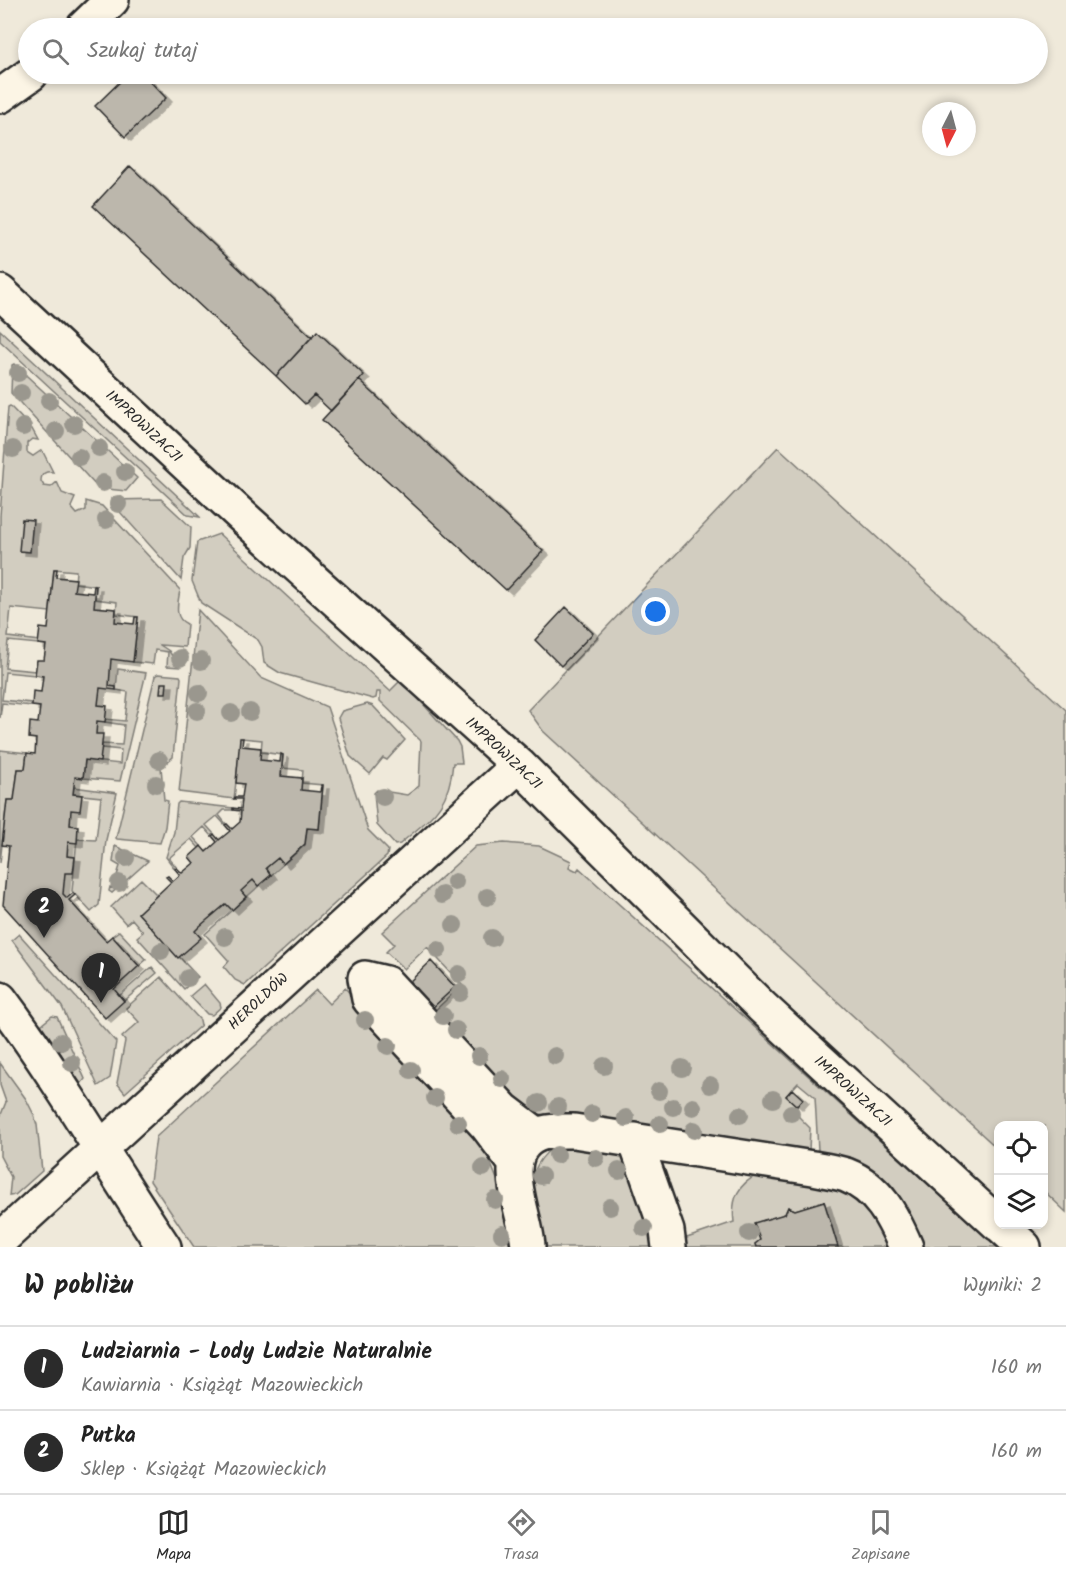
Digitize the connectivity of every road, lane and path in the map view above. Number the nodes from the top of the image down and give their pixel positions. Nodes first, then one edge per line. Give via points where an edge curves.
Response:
1 (112, 0) edge
2 (93, 18) edge
3 (18, 83) edge
4 (0, 96) edge
5 (0, 292) edge
6 (519, 765) junction
7 (0, 999) edge
8 (537, 1135) junction
9 (635, 1140) junction
10 (100, 1148) junction
11 (515, 1163) junction
12 (994, 1219) edge
13 (1004, 1229) edge
14 (0, 1240) edge
15 (164, 1247) edge
16 (528, 1247) edge
17 (669, 1247) edge
18 (906, 1247) edge
19 (1024, 1247) edge

1 - 2 street
3 - 4 street
5 - 6 street, IMPROWIZACJI via 250,524
6 - 10 street, HEROLDÓW
6 - 12 street, IMPROWIZACJI via 762,1007
7 - 10 street
8 - 9 street via 574,1131
8 - 11 street via 523,1145
8 - 11 street via 496,1118
9 - 17 street
9 - 18 street via 846,1175 880,1199
10 - 14 street, HEROLDÓW
10 - 15 street
11 - 16 street
13 - 19 street, IMPROWIZACJI

